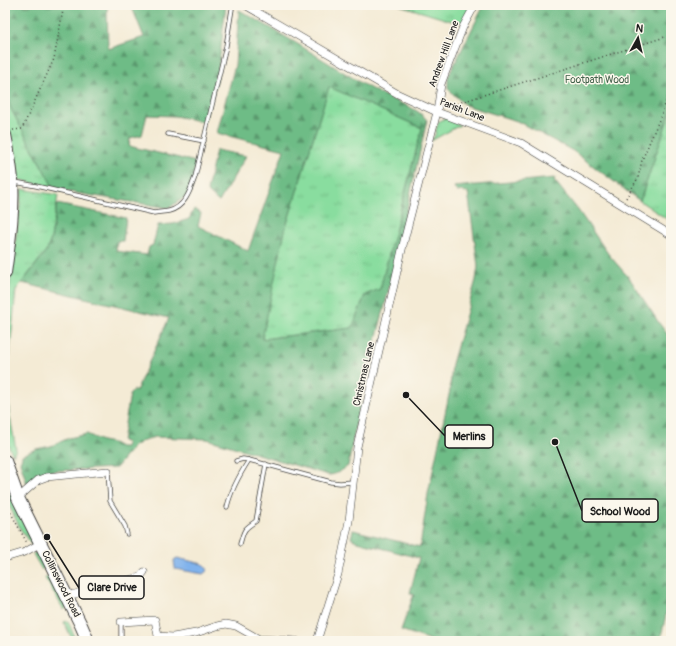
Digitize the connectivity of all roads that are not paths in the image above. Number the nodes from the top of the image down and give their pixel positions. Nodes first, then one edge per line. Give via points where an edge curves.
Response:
1 (245, 5) edge
2 (475, 5) edge
3 (232, 9) dead end
4 (440, 113) junction
5 (8, 133) edge
6 (168, 134) dead end
7 (204, 141) junction
8 (7, 157) edge
9 (12, 182) junction
10 (671, 235) edge
11 (5, 273) edge
12 (249, 460) junction
13 (5, 461) edge
14 (236, 461) dead end
15 (266, 464) junction
16 (108, 471) joint
17 (353, 482) junction
18 (18, 498) junction
19 (227, 507) dead end
20 (127, 534) dead end
21 (240, 544) dead end
22 (35, 546) junction
23 (5, 558) edge
24 (144, 572) dead end
25 (67, 596) junction
26 (121, 622) joint
27 (121, 638) dead end
28 (88, 641) edge
29 (296, 641) edge
30 (317, 641) edge

1 - 4 street, Parish Lane via 398,94
2 - 4 street, Andrew Hill Lane via 463,27 441,84
3 - 7 lane
4 - 10 street, Parish Lane via 521,143
4 - 17 street, Christmas Lane via 404,241 357,447
5 - 8 main road
6 - 7 lane
7 - 9 lane via 190,191 183,204 170,211 154,213
8 - 9 main road
9 - 11 main road
12 - 14 lane
12 - 15 lane
12 - 19 lane via 229,497
13 - 18 main road, Collinswood Road
15 - 17 lane via 330,482
15 - 21 lane via 256,521 245,528
16 - 18 street via 46,477 38,480
16 - 20 lane via 110,502
17 - 30 street, Christmas Lane via 349,521 338,574
18 - 22 main road, Collinswood Road
22 - 23 street
22 - 25 main road, Collinswood Road
24 - 25 street via 140,577
25 - 28 main road, Collinswood Road
26 - 27 lane
26 - 29 street via 155,620 158,636 173,637 196,633 226,624 236,626 259,639

